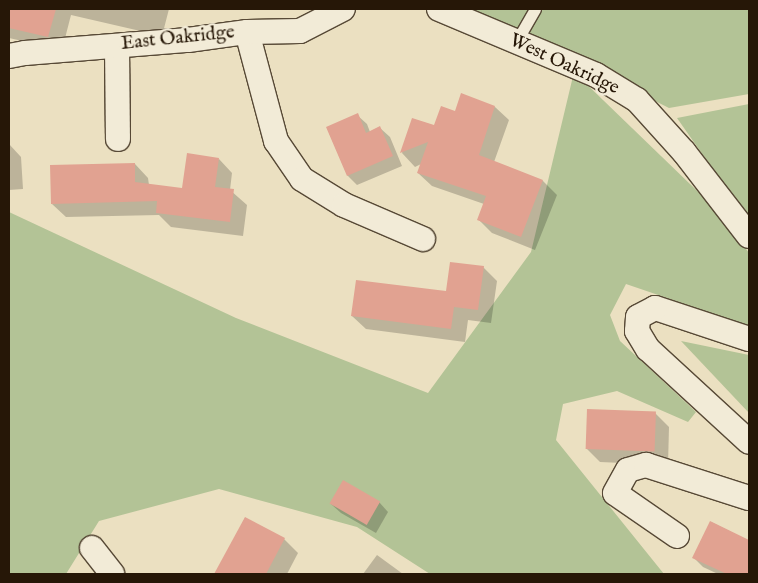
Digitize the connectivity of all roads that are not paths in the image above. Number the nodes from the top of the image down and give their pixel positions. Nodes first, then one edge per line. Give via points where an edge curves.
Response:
1 (343, 9) edge
2 (439, 9) edge
3 (536, 9) edge
4 (247, 32) junction
5 (516, 42) junction
6 (117, 46) junction
7 (9, 56) edge
8 (118, 139) dead end
9 (749, 236) edge
10 (423, 239) dead end
11 (749, 339) edge
12 (749, 442) edge
13 (749, 498) edge
14 (677, 536) dead end
15 (92, 548) dead end
16 (112, 574) edge

1 - 4 street, East Oakridge via 300,31
2 - 5 street, West Oakridge
3 - 5 lane
4 - 6 street, East Oakridge
4 - 10 street via 276,141 302,179 344,205
5 - 9 street, West Oakridge via 596,76 637,100 684,152
6 - 7 street, East Oakridge
6 - 8 street
11 - 12 street via 655,308 638,317 637,331 648,348
13 - 14 street via 646,465 628,470 615,493
15 - 16 street

